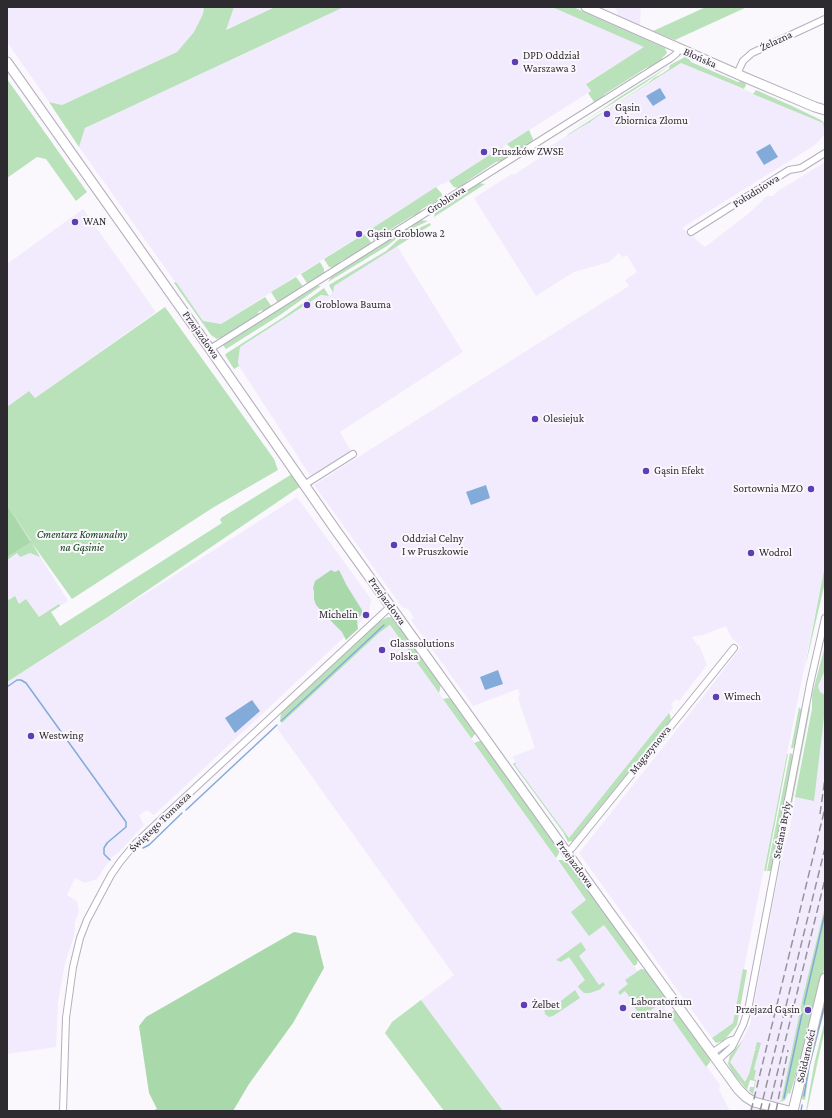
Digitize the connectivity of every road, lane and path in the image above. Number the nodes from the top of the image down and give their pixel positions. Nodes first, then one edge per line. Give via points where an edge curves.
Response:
1 (586, 7) edge
2 (825, 19) edge
3 (679, 49) junction
4 (7, 62) edge
5 (736, 74) junction
6 (815, 107) junction
7 (825, 110) edge
8 (825, 116) edge
9 (825, 147) edge
10 (823, 154) edge
11 (692, 232) dead end
12 (210, 349) junction
13 (353, 454) dead end
14 (304, 485) junction
15 (391, 606) junction
16 (825, 618) edge
17 (734, 648) dead end
18 (566, 852) junction
19 (825, 978) edge
20 (715, 1057) junction
21 (63, 1111) edge
22 (789, 1111) edge
23 (793, 1111) edge

1 - 3 street, Błońska
2 - 5 street, Żelazna via 752,53 744,59
3 - 5 street, Błońska
3 - 12 street, Groblowa via 671,58
4 - 12 street, Przejazdowa
5 - 6 street, Błońska
6 - 7 street, Błońska
6 - 8 street, Błońska
9 - 10 street, Południowa
10 - 11 street, Południowa via 801,168 789,170
12 - 14 street, Przejazdowa
13 - 14 street
14 - 15 street, Przejazdowa
15 - 18 street, Przejazdowa
15 - 21 street, Świętego Tomasza via 153,827 111,875 87,920 75,957 66,1018
16 - 20 street, Stefana Bryły via 744,1022 732,1047
17 - 18 street, Magazynowa via 572,848
18 - 20 street, Przejazdowa
19 - 23 street, Solidarności
20 - 22 street, Przejazdowa via 748,1099

